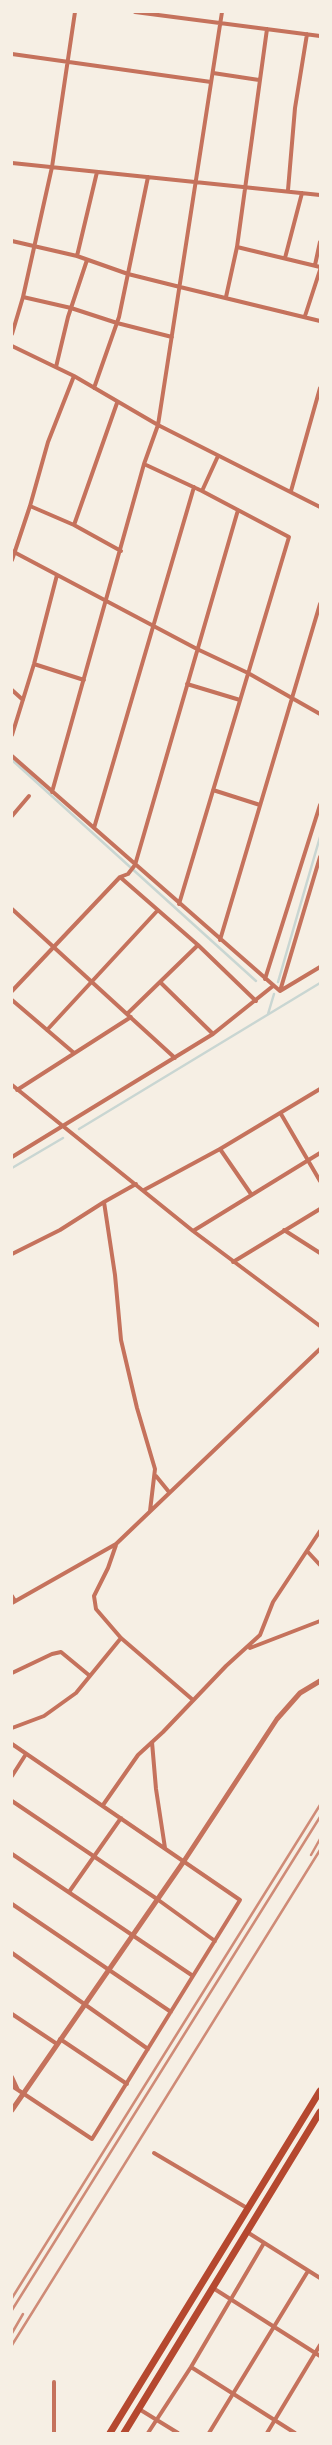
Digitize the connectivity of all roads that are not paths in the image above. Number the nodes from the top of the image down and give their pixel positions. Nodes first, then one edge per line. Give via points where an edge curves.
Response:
1 (75, 12) edge
2 (135, 12) edge
3 (222, 12) edge
4 (220, 23) junction
5 (267, 29) junction
6 (307, 34) junction
7 (320, 36) edge
8 (12, 54) edge
9 (67, 61) junction
10 (212, 73) junction
11 (259, 80) junction
12 (211, 82) junction
13 (12, 163) edge
14 (52, 167) junction
15 (97, 172) junction
16 (148, 177) junction
17 (194, 183) junction
18 (244, 187) junction
19 (288, 190) junction
20 (302, 193) junction
21 (320, 195) edge
22 (12, 241) edge
23 (320, 242) edge
24 (237, 246) junction
25 (33, 247) junction
26 (77, 256) junction
27 (285, 258) junction
28 (87, 260) junction
29 (315, 266) junction
30 (320, 268) edge
31 (128, 274) junction
32 (180, 287) junction
33 (23, 297) junction
34 (226, 297) junction
35 (71, 308) junction
36 (305, 316) junction
37 (320, 321) edge
38 (117, 323) junction
39 (12, 334) edge
40 (172, 337) junction
41 (12, 346) edge
42 (56, 367) junction
43 (74, 376) junction
44 (94, 388) junction
45 (320, 388) edge
46 (117, 403) junction
47 (158, 425) junction
48 (218, 456) junction
49 (144, 464) junction
50 (194, 487) junction
51 (202, 490) junction
52 (291, 491) junction
53 (30, 506) junction
54 (320, 507) edge
55 (238, 510) junction
56 (74, 525) junction
57 (13, 551) edge
58 (121, 551) junction
59 (12, 560) edge
60 (57, 575) junction
61 (108, 600) junction
62 (320, 604) edge
63 (153, 625) junction
64 (197, 649) junction
65 (34, 664) junction
66 (248, 673) junction
67 (84, 680) junction
68 (187, 684) junction
69 (12, 690) edge
70 (292, 698) junction
71 (23, 700) junction
72 (240, 700) junction
73 (320, 714) edge
74 (12, 736) edge
75 (12, 756) edge
76 (213, 790) junction
77 (52, 792) junction
78 (30, 796) dead end
79 (260, 805) junction
80 (320, 805) edge
81 (12, 816) edge
82 (94, 828) junction
83 (320, 860) edge
84 (134, 866) junction
85 (120, 877) junction
86 (179, 904) junction
87 (158, 910) junction
88 (13, 911) edge
89 (220, 940) junction
90 (198, 945) junction
91 (53, 947) junction
92 (320, 968) edge
93 (265, 979) junction
94 (92, 982) junction
95 (160, 982) junction
96 (273, 986) junction
97 (12, 991) edge
98 (280, 991) junction
99 (12, 1000) edge
100 (256, 1001) junction
101 (127, 1014) junction
102 (131, 1017) junction
103 (47, 1030) junction
104 (213, 1034) junction
105 (74, 1053) junction
106 (175, 1058) junction
107 (12, 1085) edge
108 (320, 1089) edge
109 (17, 1090) junction
110 (281, 1114) junction
111 (63, 1127) junction
112 (220, 1149) junction
113 (320, 1153) edge
114 (12, 1157) edge
115 (308, 1160) junction
116 (320, 1181) edge
117 (136, 1184) junction
118 (144, 1190) junction
119 (251, 1194) junction
120 (104, 1202) junction
121 (320, 1209) edge
122 (284, 1230) junction
123 (193, 1231) junction
124 (320, 1253) edge
125 (12, 1254) edge
126 (233, 1262) junction
127 (320, 1326) edge
128 (320, 1349) edge
129 (316, 1353) junction
130 (320, 1357) edge
131 (156, 1476) junction
132 (169, 1492) junction
133 (150, 1511) junction
134 (320, 1531) edge
135 (116, 1544) junction
136 (307, 1551) junction
137 (320, 1565) edge
138 (12, 1596) edge
139 (14, 1602) edge
140 (320, 1621) edge
141 (121, 1638) junction
142 (247, 1648) junction
143 (12, 1673) edge
144 (90, 1676) junction
145 (320, 1681) edge
146 (193, 1700) junction
147 (12, 1728) edge
148 (152, 1742) junction
149 (12, 1744) edge
150 (26, 1754) junction
151 (12, 1776) edge
152 (12, 1801) edge
153 (103, 1805) junction
154 (121, 1818) junction
155 (165, 1848) junction
156 (12, 1854) edge
157 (94, 1856) junction
158 (184, 1861) junction
159 (69, 1892) junction
160 (157, 1899) junction
161 (12, 1905) edge
162 (132, 1935) junction
163 (214, 1942) junction
164 (12, 1953) edge
165 (109, 1969) junction
166 (193, 1976) junction
167 (85, 2004) junction
168 (171, 2012) junction
169 (12, 2014) edge
170 (59, 2042) junction
171 (148, 2049) junction
172 (12, 2077) edge
173 (127, 2084) junction
174 (12, 2086) edge
175 (320, 2091) edge
176 (20, 2092) junction
177 (12, 2110) edge
178 (320, 2112) edge
179 (154, 2153) dead end
180 (247, 2208) junction
181 (246, 2232) junction
182 (264, 2243) junction
183 (308, 2271) junction
184 (320, 2278) edge
185 (213, 2288) junction
186 (230, 2299) junction
187 (273, 2326) junction
188 (320, 2345) edge
189 (315, 2353) junction
190 (320, 2356) edge
191 (191, 2367) junction
192 (54, 2382) dead end
193 (234, 2393) junction
194 (139, 2409) junction
195 (157, 2420) junction
196 (275, 2420) junction
197 (54, 2433) edge
198 (110, 2433) edge
199 (124, 2433) edge
200 (148, 2433) edge
201 (178, 2433) edge
202 (209, 2433) edge
203 (267, 2433) edge
204 (295, 2433) edge

1 - 9 street
2 - 4 street
3 - 4 street
4 - 5 street
4 - 10 street
5 - 6 street
5 - 11 street
6 - 7 street
6 - 19 street via 295,108
8 - 9 street
9 - 12 street
9 - 14 street
10 - 11 street
10 - 12 street
11 - 18 street
12 - 17 street
13 - 14 street
14 - 15 street
14 - 25 street
15 - 16 street
15 - 26 street
16 - 17 street
16 - 31 street
17 - 18 street
17 - 32 street
18 - 19 street
18 - 24 street
19 - 20 street
20 - 21 street
20 - 27 street
22 - 25 street
23 - 29 street
24 - 27 street
24 - 34 street
25 - 26 street
25 - 33 street
26 - 28 street
27 - 29 street
28 - 31 street
28 - 35 street
29 - 30 street
30 - 36 street
31 - 32 street
31 - 38 street
32 - 34 street
32 - 40 street
33 - 35 street
33 - 39 street
34 - 36 street
35 - 38 street
35 - 42 street
36 - 37 street
38 - 40 street
38 - 44 street
40 - 47 street
41 - 42 street
42 - 43 street
43 - 44 street
43 - 53 street via 48,442
44 - 46 street
45 - 52 street
46 - 47 street
46 - 56 street
47 - 48 street
47 - 49 street
48 - 51 street
48 - 52 street
49 - 50 street
49 - 58 street
50 - 51 street
50 - 63 street
51 - 55 street
52 - 54 street
53 - 56 street
53 - 57 street
55 - 64 street
55 - 66 street via 289,537
56 - 58 street
57 - 59 street
57 - 60 street
58 - 61 street
60 - 61 street
60 - 65 street
61 - 63 street
61 - 67 street
62 - 70 street
63 - 64 street
63 - 82 street
64 - 66 street
64 - 68 street
65 - 67 street
65 - 71 street
66 - 70 street
66 - 72 street
67 - 77 street
68 - 72 street
68 - 84 street
69 - 71 street
70 - 73 street
70 - 79 street
71 - 74 street
72 - 76 street
75 - 77 street
76 - 79 street
76 - 86 street
77 - 82 street
78 - 81 street
79 - 89 street
80 - 93 street
82 - 84 street
83 - 98 street
84 - 85 street via 128,874
84 - 86 street
85 - 87 street
85 - 91 street
86 - 89 street
87 - 90 street
87 - 94 street
88 - 91 street
89 - 93 street
90 - 95 street
90 - 100 street
91 - 94 street
91 - 97 street
92 - 98 street
93 - 96 street
94 - 101 street
94 - 103 street
95 - 101 street
95 - 104 street
96 - 98 street
96 - 100 street
99 - 103 street
100 - 104 street
101 - 102 street
102 - 105 street
102 - 106 street
103 - 105 street
104 - 106 street
105 - 109 street
106 - 111 street
107 - 109 street
108 - 110 street
109 - 111 street
110 - 112 street
110 - 115 street
111 - 114 street
111 - 117 street
112 - 118 street
112 - 119 street
113 - 115 street
115 - 116 street
115 - 119 street
117 - 118 street
117 - 120 street
118 - 123 street
119 - 123 street
120 - 125 street via 60,1230
120 - 131 street via 121,1340
121 - 122 street
122 - 124 street
122 - 126 street
123 - 126 street
126 - 127 street
128 - 129 street
129 - 130 street
129 - 132 street
131 - 132 street
131 - 133 street
132 - 133 street
133 - 135 street
134 - 136 street
135 - 139 street
135 - 141 street via 94,1596 96,1609
136 - 137 street
136 - 142 street via 273,1602 260,1635
138 - 139 street
140 - 142 street
141 - 144 street
141 - 146 street
142 - 146 street
143 - 144 street via 61,1652
144 - 147 street via 76,1693 44,1716
145 - 158 street via 300,1693 285,1709
146 - 148 street
148 - 153 street via 134,1760
148 - 155 street
149 - 150 street
150 - 151 street
150 - 153 street
152 - 157 street
153 - 154 street
154 - 155 street
154 - 157 street
155 - 158 street
156 - 159 street
157 - 159 street
157 - 160 street
158 - 160 street
158 - 163 street via 240,1900
159 - 162 street
160 - 162 street
160 - 163 street
161 - 165 street
162 - 165 street
162 - 166 street
163 - 166 street
164 - 167 street
165 - 167 street
165 - 168 street
166 - 168 street
167 - 170 street
167 - 171 street
168 - 171 street
169 - 170 street
170 - 173 street
170 - 176 street
171 - 173 street
172 - 176 street
173 - 176 street via 92,2139
174 - 176 street
175 - 180 highway
176 - 177 street
178 - 181 highway
179 - 180 street
180 - 198 highway
181 - 182 street
181 - 185 highway
182 - 183 street
182 - 186 street
183 - 184 street
183 - 187 street
185 - 186 street
185 - 194 highway
186 - 187 street
186 - 191 street
187 - 189 street
187 - 193 street
188 - 189 street
189 - 190 street
189 - 196 street
191 - 193 street
191 - 195 street
192 - 197 street
193 - 196 street
193 - 202 street
194 - 195 street
194 - 199 highway
195 - 200 street
195 - 201 street
196 - 203 street
196 - 204 street

